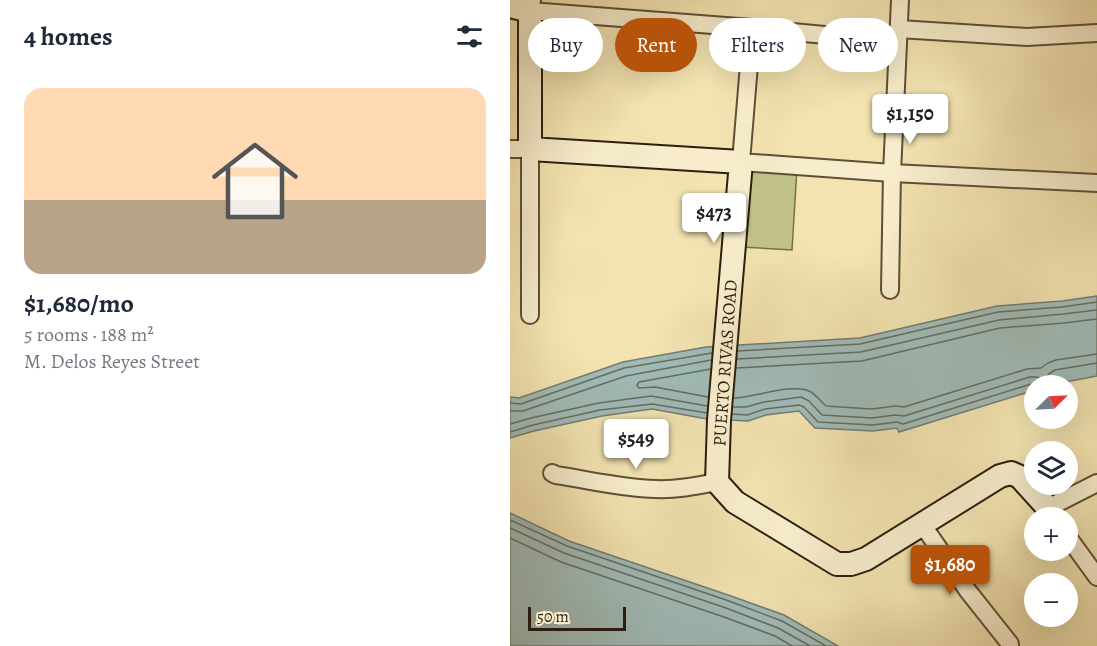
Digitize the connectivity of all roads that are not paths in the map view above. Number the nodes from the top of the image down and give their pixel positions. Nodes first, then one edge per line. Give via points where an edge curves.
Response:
1 (900, 0) edge
2 (524, 6) edge
3 (709, 24) edge
4 (806, 31) edge
5 (1097, 33) edge
6 (899, 35) junction
7 (748, 72) edge
8 (520, 149) edge
9 (741, 162) junction
10 (892, 173) junction
11 (1097, 183) edge
12 (890, 290) dead end
13 (531, 315) dead end
14 (552, 473) dead end
15 (717, 482) junction
16 (1097, 483) edge
17 (1046, 507) edge
18 (1060, 507) edge
19 (922, 524) junction
20 (1078, 551) edge
21 (1097, 577) edge
22 (1010, 644) dead end

1 - 6 street
2 - 3 street
2 - 8 street
4 - 6 street
5 - 6 street via 1027,37
6 - 10 street
7 - 9 street, PUERTO RIVAS ROAD
8 - 9 street
8 - 13 street
9 - 10 street
9 - 15 street, PUERTO RIVAS ROAD
10 - 11 street
10 - 12 street
14 - 15 street via 656,489
15 - 19 street via 735,502 837,564 866,560
16 - 18 street
17 - 19 street via 1020,477 1011,473
19 - 22 street
20 - 21 street

